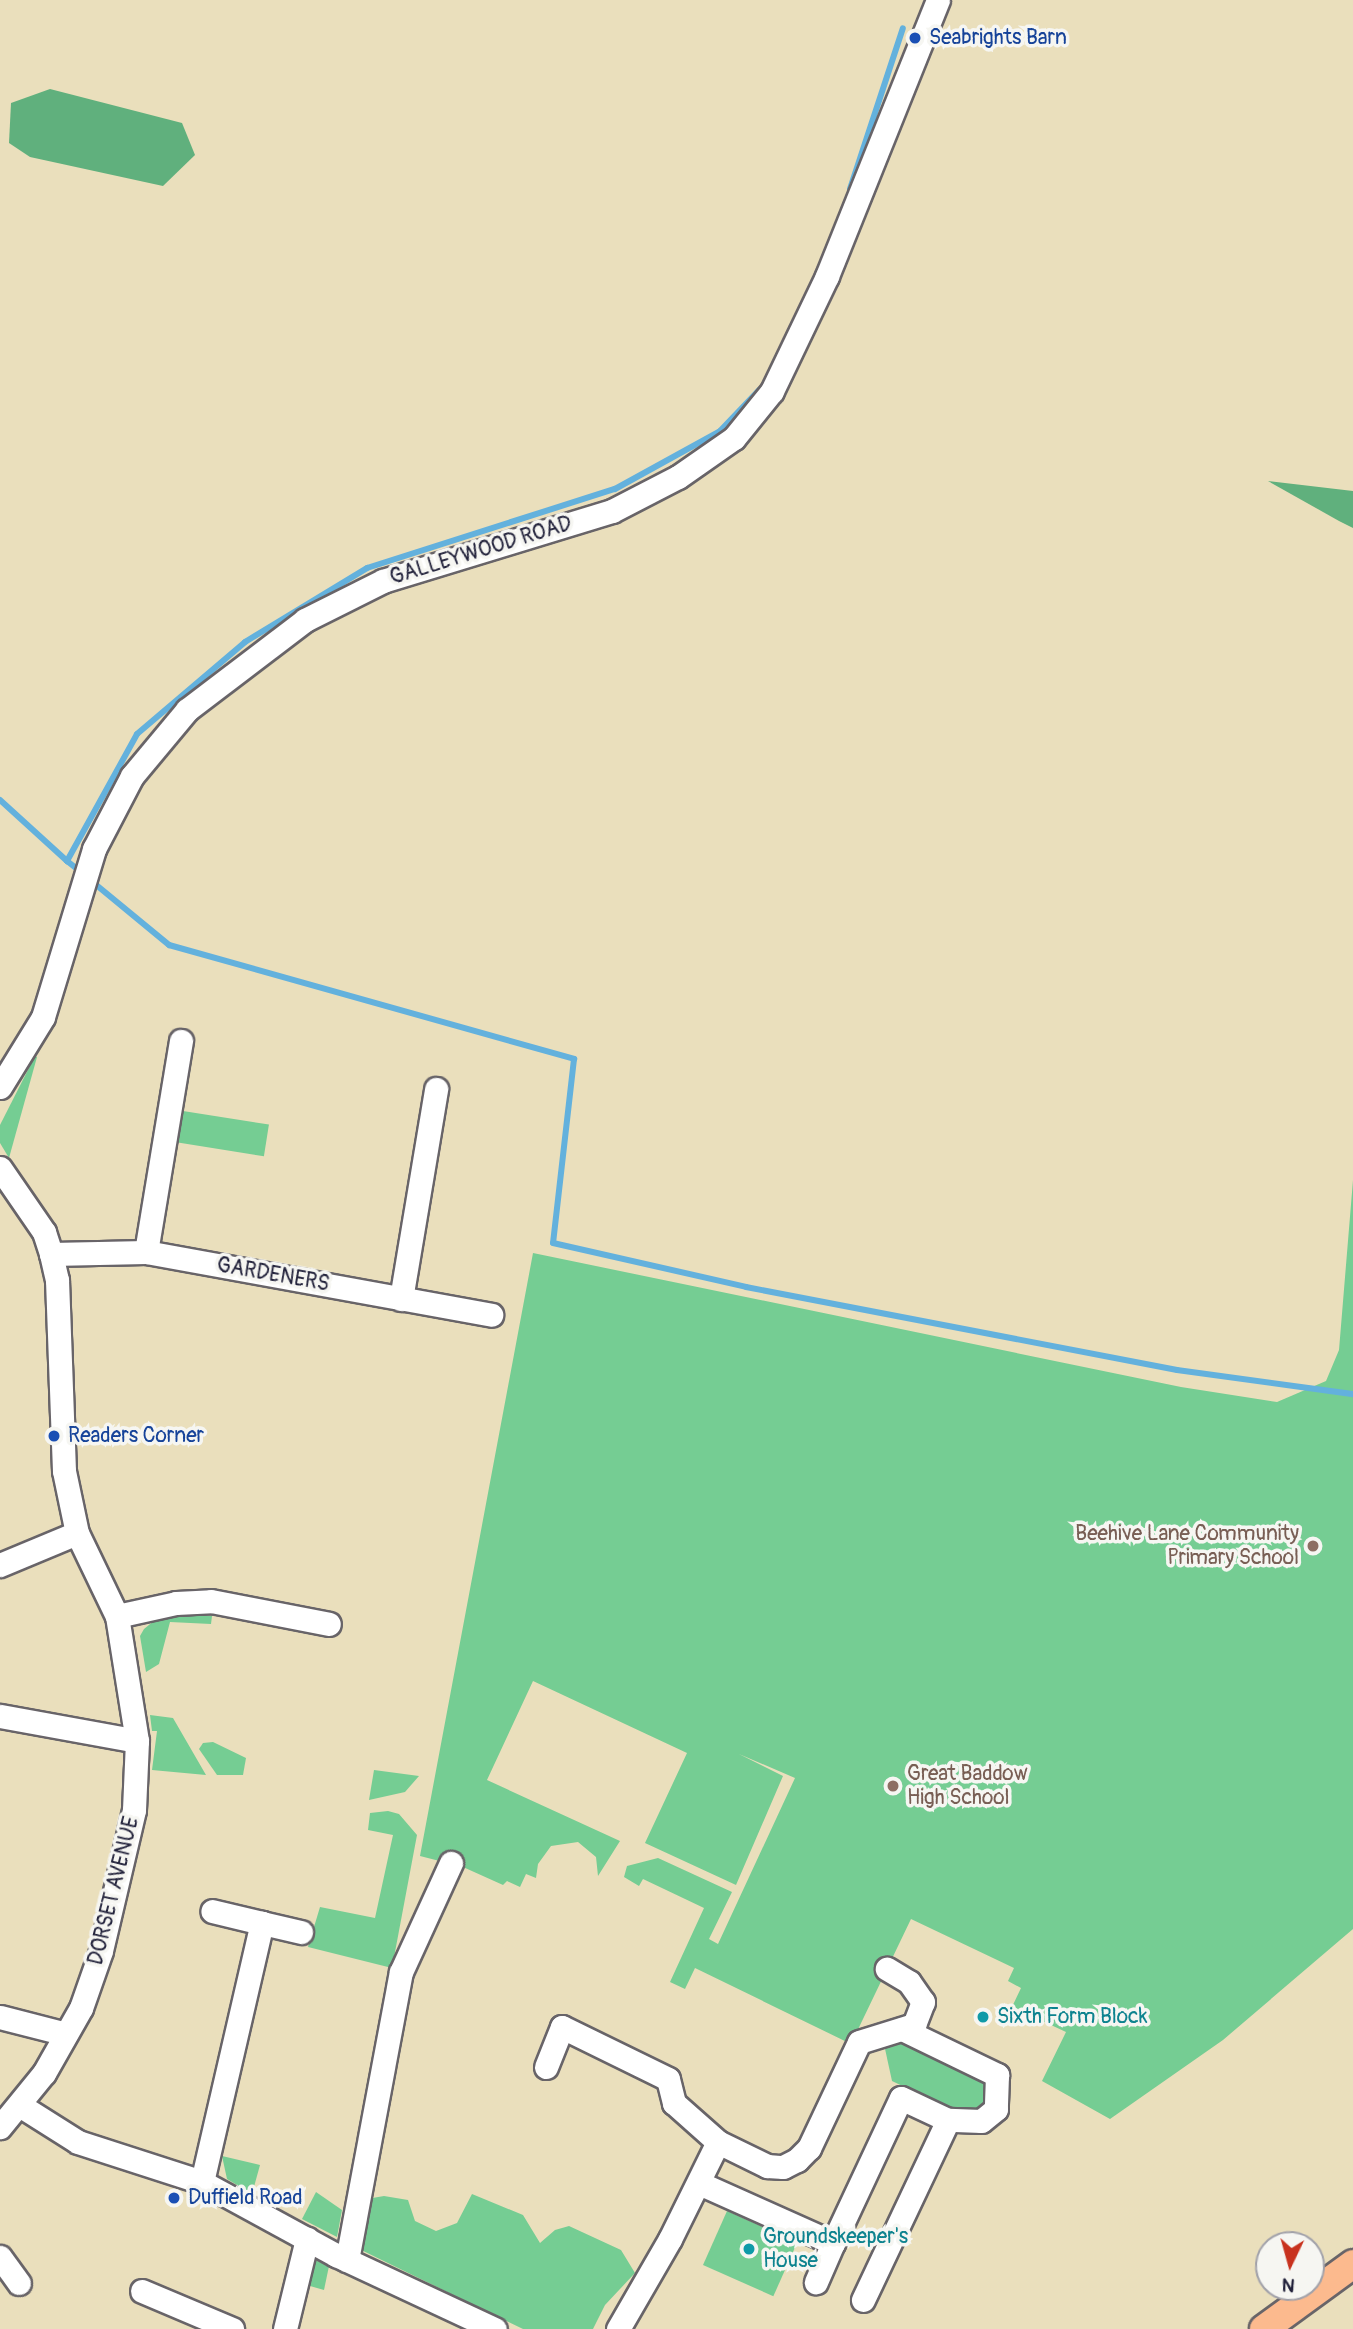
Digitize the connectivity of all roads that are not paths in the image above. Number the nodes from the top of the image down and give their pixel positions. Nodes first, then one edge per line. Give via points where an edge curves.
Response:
1 (938, 0) edge
2 (181, 1041) dead end
3 (0, 1087) edge
4 (436, 1089) dead end
5 (0, 1168) edge
6 (146, 1252) junction
7 (51, 1254) junction
8 (401, 1299) junction
9 (491, 1315) dead end
10 (78, 1533) junction
11 (0, 1565) edge
12 (117, 1616) junction
13 (329, 1624) dead end
14 (0, 1716) edge
15 (137, 1741) junction
16 (451, 1863) dead end
17 (212, 1911) dead end
18 (262, 1923) junction
19 (301, 1932) dead end
20 (887, 1969) dead end
21 (0, 2017) edge
22 (902, 2029) junction
23 (66, 2034) junction
24 (546, 2067) dead end
25 (21, 2106) junction
26 (948, 2120) junction
27 (0, 2127) edge
28 (718, 2142) junction
29 (202, 2182) junction
30 (699, 2183) junction
31 (307, 2239) junction
32 (833, 2243) junction
33 (0, 2257) edge
34 (347, 2260) junction
35 (1353, 2264) edge
36 (816, 2282) dead end
37 (19, 2283) dead end
38 (142, 2291) dead end
39 (863, 2300) dead end
40 (232, 2329) edge
41 (285, 2329) edge
42 (495, 2329) edge
43 (618, 2329) edge
44 (1264, 2329) edge

1 - 3 street, GALLEYWOOD ROAD via 827,276 772,391 734,438 678,477 612,511 383,581 306,620 187,710 132,776 94,849 43,1017
2 - 6 street
4 - 8 street
5 - 7 street, DORSET AVENUE via 44,1232
6 - 7 street, GARDENERS
6 - 8 street, GARDENERS
7 - 10 street, DORSET AVENUE via 57,1280 60,1436
8 - 9 street, GARDENERS
10 - 11 street
10 - 12 street, DORSET AVENUE
12 - 13 street via 176,1602 211,1601
12 - 15 street, DORSET AVENUE
14 - 15 street
15 - 23 street, DORSET AVENUE via 134,1810 125,1863 101,1951 81,2008
16 - 34 street via 401,1972
17 - 18 street
18 - 19 street
18 - 29 street
20 - 22 street via 909,1982 923,2002 914,2025
21 - 23 street
22 - 26 street via 996,2075 996,2109 981,2121
22 - 28 street via 859,2042 809,2148 797,2160 767,2166
23 - 25 street, DORSET AVENUE
24 - 28 street via 562,2027 668,2079 674,2103
25 - 27 street, DORSET AVENUE
25 - 29 street via 78,2142
26 - 32 street via 901,2098
26 - 39 street
28 - 30 street
29 - 31 street
30 - 32 street
30 - 43 street
31 - 34 street
31 - 41 street
32 - 36 street
33 - 37 street
34 - 42 street
35 - 44 main road
38 - 40 street

